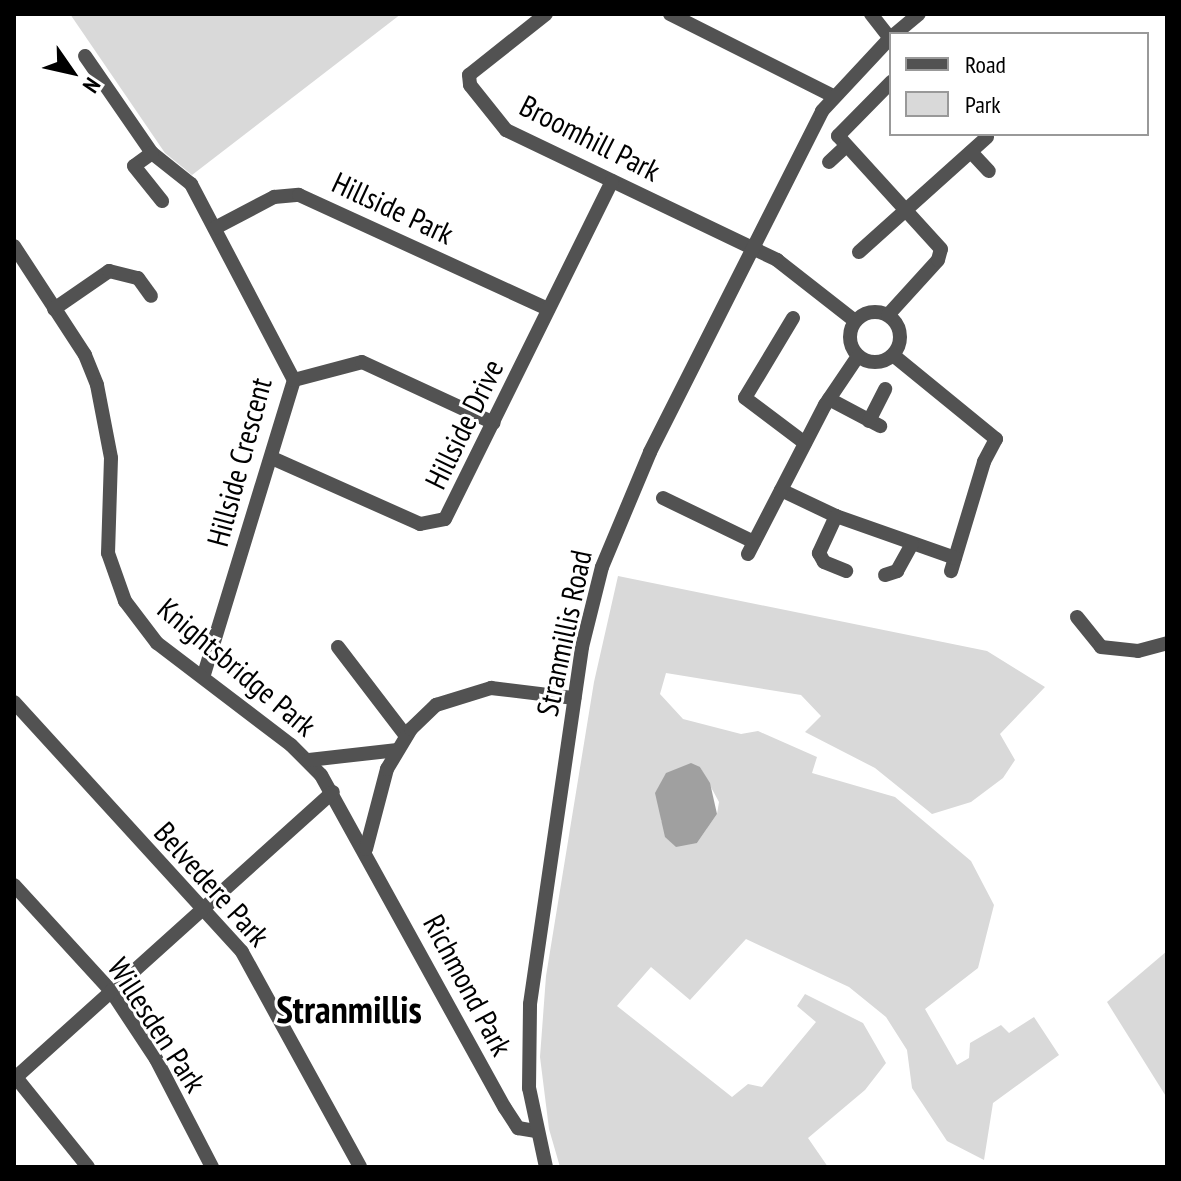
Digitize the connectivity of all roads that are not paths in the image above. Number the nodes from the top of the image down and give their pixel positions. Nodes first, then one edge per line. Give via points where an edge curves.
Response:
1 (546, 14) edge
2 (670, 14) edge
3 (871, 14) edge
4 (919, 14) edge
5 (898, 32) edge
6 (889, 34) edge
7 (889, 40) edge
8 (85, 56) dead end
9 (889, 84) edge
10 (833, 96) junction
11 (987, 137) dead end
12 (842, 141) junction
13 (971, 152) junction
14 (152, 153) junction
15 (829, 162) dead end
16 (989, 171) dead end
17 (612, 181) junction
18 (162, 201) dead end
19 (906, 210) junction
20 (215, 228) junction
21 (14, 247) edge
22 (754, 248) junction
23 (859, 252) dead end
24 (151, 296) dead end
25 (54, 309) junction
26 (548, 309) junction
27 (888, 315) junction
28 (793, 318) dead end
29 (855, 321) junction
30 (893, 355) junction
31 (858, 356) junction
32 (294, 380) junction
33 (885, 389) dead end
34 (829, 399) junction
35 (494, 423) junction
36 (805, 443) junction
37 (272, 458) junction
38 (781, 490) junction
39 (663, 498) dead end
40 (836, 516) junction
41 (912, 544) junction
42 (846, 571) dead end
43 (885, 575) dead end
44 (1077, 617) dead end
45 (1167, 643) edge
46 (338, 647) dead end
47 (203, 677) junction
48 (574, 698) junction
49 (14, 702) edge
50 (406, 736) junction
51 (397, 750) junction
52 (309, 760) junction
53 (333, 792) junction
54 (366, 849) junction
55 (14, 885) edge
56 (201, 910) junction
57 (111, 991) junction
58 (15, 1077) edge
59 (535, 1131) junction
60 (88, 1167) edge
61 (212, 1167) edge
62 (360, 1167) edge
63 (546, 1167) edge

1 - 17 street, Broomhill Park via 473,72 470,85 506,130
2 - 10 street
3 - 6 street
4 - 5 street, Stranmillis Road
7 - 10 street, Stranmillis Road
8 - 14 street
9 - 12 street
10 - 22 street, Stranmillis Road
11 - 13 street
12 - 15 street
12 - 19 street
13 - 16 street
13 - 19 street
14 - 18 street via 134,166
14 - 20 street, Hillside Crescent via 191,184
17 - 22 street, Broomhill Park
17 - 26 street, Hillside Drive
19 - 23 street
19 - 27 street via 941,254
20 - 26 street, Hillside Park via 274,197 299,195
20 - 32 street, Hillside Crescent
21 - 25 street, Knightsbridge Park
22 - 29 street, Broomhill Park via 799,274
22 - 48 street, Stranmillis Road via 614,531 589,612
24 - 25 street via 138,278 109,271
25 - 47 street, Knightsbridge Park via 91,368 103,409 111,458 108,553 117,584 146,632
26 - 35 street, Hillside Drive
27 - 29 street via 874,312
27 - 30 street via 900,332
28 - 36 street via 745,398
29 - 31 street via 850,343
30 - 31 street via 872,362
30 - 41 street via 996,439 953,564
31 - 34 street
32 - 35 street via 362,362
32 - 37 street, Hillside Crescent
33 - 34 street via 875,423
34 - 36 street
35 - 37 street, Hillside Drive via 450,512 429,525
36 - 38 street
37 - 47 street, Hillside Crescent
38 - 39 street via 751,548
38 - 40 street
40 - 41 street
40 - 42 street via 819,553 824,562
41 - 43 street via 897,571
44 - 45 street via 1101,647 1138,651
46 - 50 street
47 - 52 street, Knightsbridge Park
48 - 50 street via 476,689 436,705
48 - 59 street, Stranmillis Road via 530,1004 528,1057
49 - 56 street, Belvedere Park
50 - 51 street
51 - 52 street, Knightsbridge Park
51 - 54 street via 377,795
52 - 53 street, Richmond Park
53 - 54 street, Richmond Park
53 - 56 street
54 - 59 street, Richmond Park via 505,1108 518,1128
55 - 57 street, Willesden Park
56 - 57 street
56 - 62 street, Belvedere Park via 242,952 265,988
57 - 58 street
57 - 61 street, Willesden Park via 156,1059
58 - 60 street
59 - 63 street, Stranmillis Road

